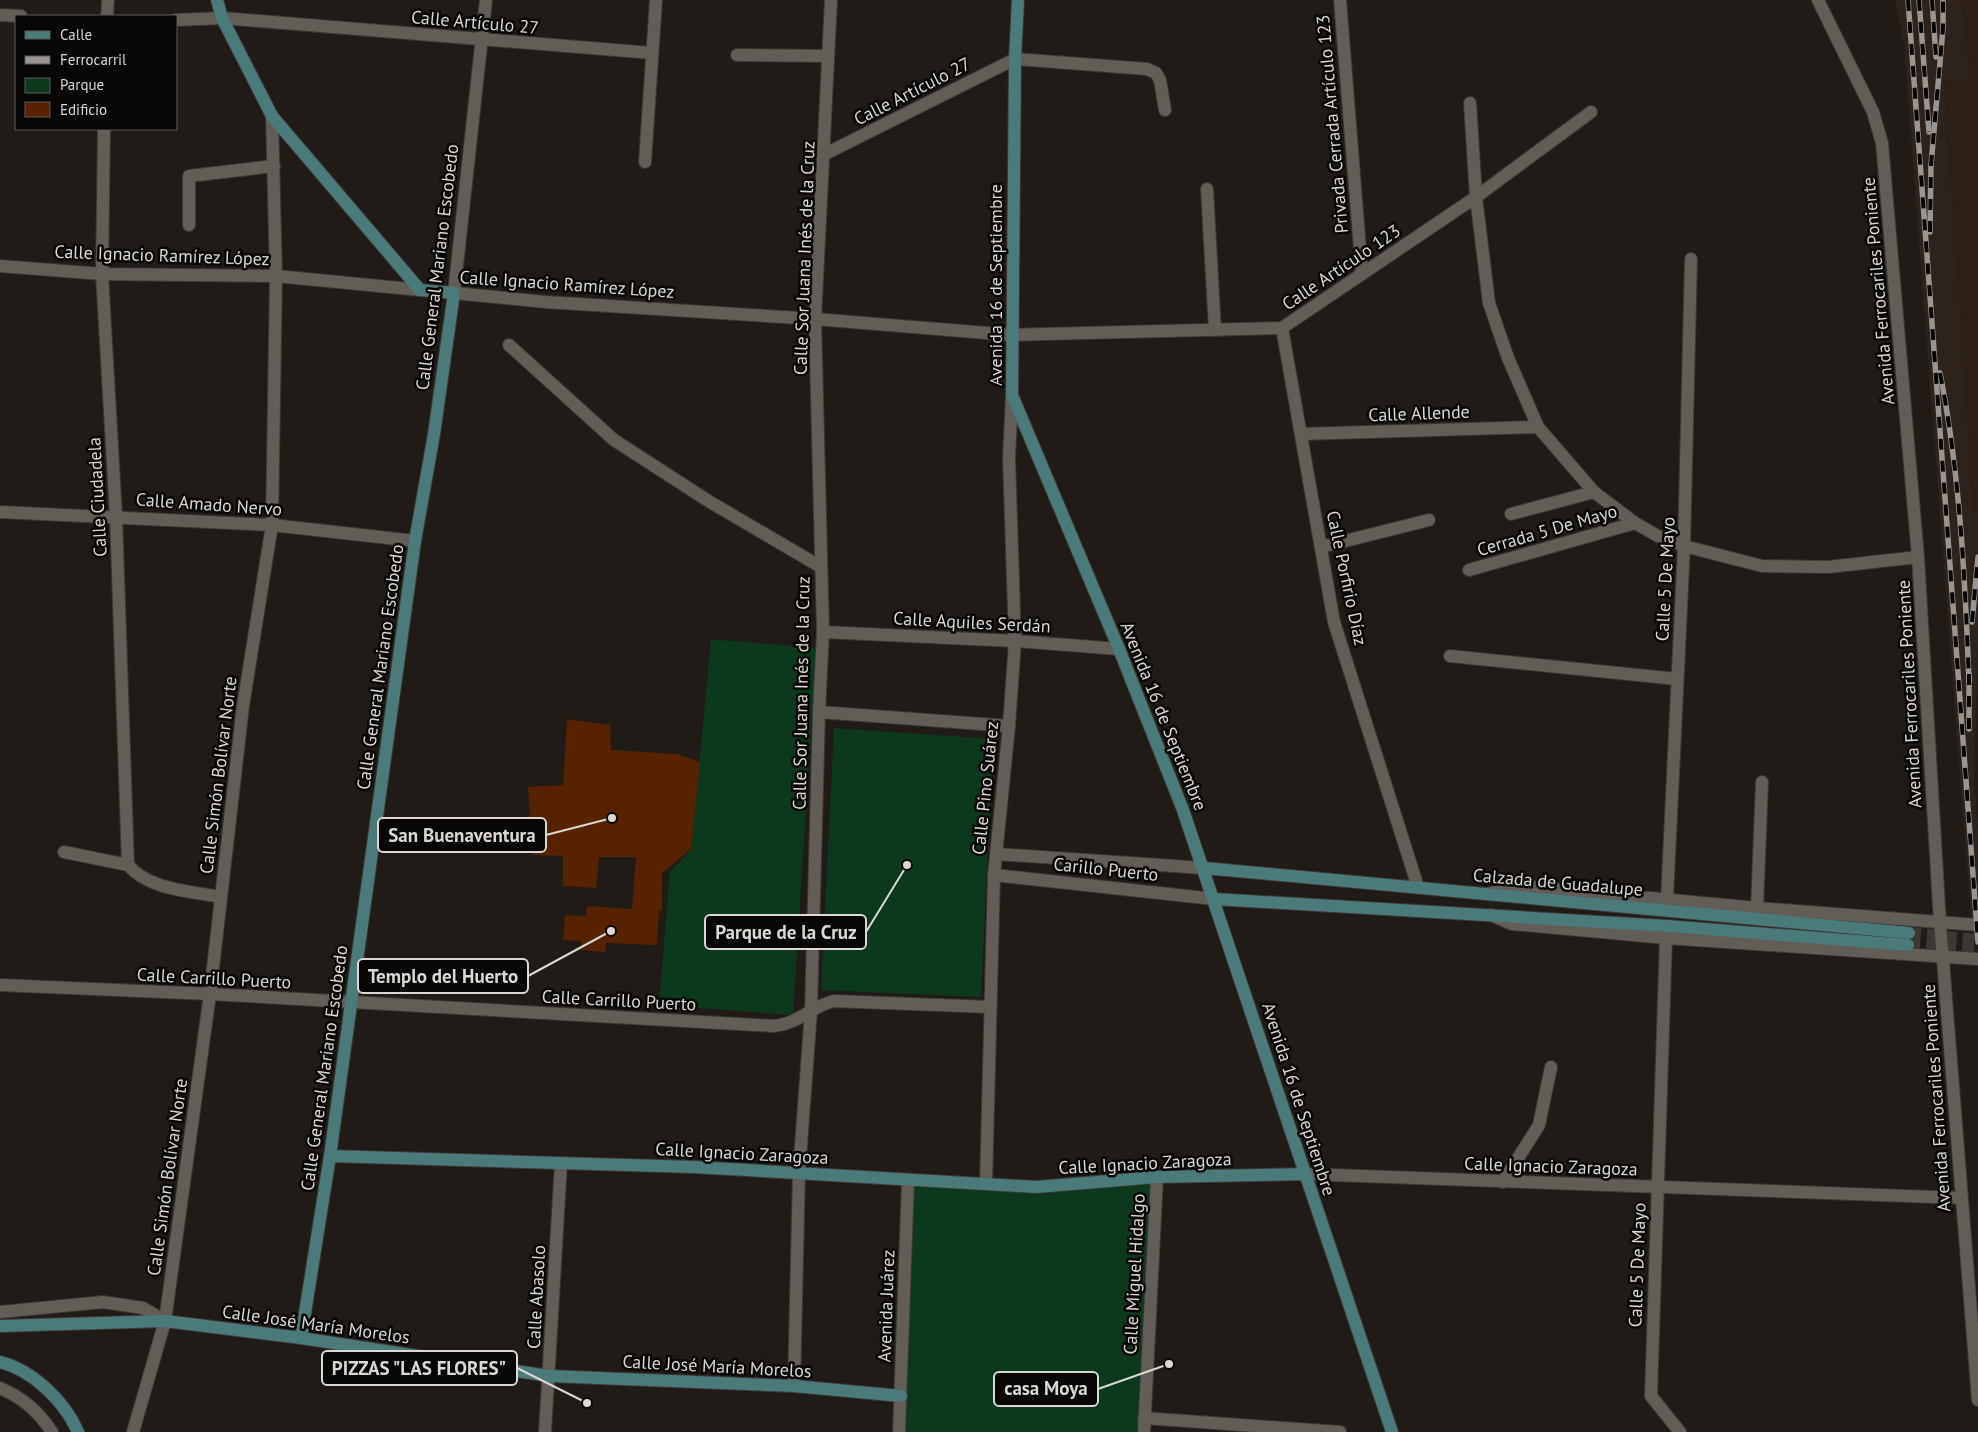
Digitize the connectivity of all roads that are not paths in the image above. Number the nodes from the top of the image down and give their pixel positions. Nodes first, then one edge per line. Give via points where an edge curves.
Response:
1 (108, 0) edge
2 (217, 0) edge
3 (486, 0) edge
4 (656, 0) edge
5 (831, 0) edge
6 (1018, 0) edge
7 (1340, 0) edge
8 (1818, 0) edge
9 (0, 15) edge
10 (107, 15) edge
11 (15, 16) edge
12 (222, 18) junction
13 (178, 20) edge
14 (481, 41) junction
15 (652, 54) junction
16 (737, 55) dead end
17 (828, 56) junction
18 (1015, 59) junction
19 (1470, 103) dead end
20 (1165, 110) dead end
21 (1591, 112) dead end
22 (272, 116) junction
23 (104, 130) edge
24 (825, 154) junction
25 (645, 162) dead end
26 (274, 166) junction
27 (1207, 190) dead end
28 (1476, 197) junction
29 (189, 225) dead end
30 (1691, 260) dead end
31 (0, 266) edge
32 (102, 274) junction
33 (1362, 274) junction
34 (276, 276) junction
35 (420, 290) junction
36 (454, 293) junction
37 (815, 319) junction
38 (1282, 328) junction
39 (1215, 330) junction
40 (1011, 334) junction
41 (508, 345) dead end
42 (1012, 395) junction
43 (1538, 427) junction
44 (1301, 434) junction
45 (1594, 492) junction
46 (0, 512) edge
47 (1510, 514) dead end
48 (116, 516) junction
49 (1429, 520) dead end
50 (1635, 523) junction
51 (272, 525) junction
52 (415, 541) junction
53 (1684, 546) junction
54 (1321, 547) junction
55 (1918, 557) junction
56 (821, 567) junction
57 (1469, 570) dead end
58 (824, 632) junction
59 (1015, 641) junction
60 (1119, 649) junction
61 (1450, 656) dead end
62 (1678, 679) junction
63 (819, 712) junction
64 (1010, 726) junction
65 (1762, 782) dead end
66 (64, 852) dead end
67 (997, 854) junction
68 (128, 864) junction
69 (1204, 868) junction
70 (994, 875) junction
71 (1418, 887) junction
72 (1487, 894) junction
73 (221, 897) junction
74 (1214, 899) junction
75 (1667, 899) junction
76 (1757, 908) junction
77 (1491, 916) junction
78 (1940, 923) junction
79 (1978, 925) edge
80 (1666, 938) junction
81 (1943, 956) junction
82 (1978, 959) edge
83 (0, 985) edge
84 (210, 994) junction
85 (352, 1003) junction
86 (990, 1007) junction
87 (811, 1011) junction
88 (1552, 1067) dead end
89 (330, 1156) junction
90 (561, 1163) junction
91 (800, 1172) junction
92 (1306, 1174) junction
93 (1157, 1177) junction
94 (908, 1181) junction
95 (1503, 1182) junction
96 (986, 1184) junction
97 (1657, 1188) junction
98 (1961, 1198) junction
99 (0, 1312) edge
100 (164, 1321) junction
101 (0, 1326) edge
102 (301, 1338) junction
103 (0, 1362) edge
104 (549, 1376) junction
105 (794, 1386) junction
106 (0, 1388) edge
107 (901, 1396) junction
108 (1978, 1400) edge
109 (1144, 1418) junction
110 (76, 1428) edge
111 (52, 1432) edge
112 (133, 1432) edge
113 (545, 1432) edge
114 (899, 1432) edge
115 (1144, 1432) edge
116 (1340, 1432) edge
117 (1392, 1432) edge
118 (1680, 1432) edge

1 - 10 street
2 - 12 main road
3 - 14 street, Calle General Mariano Escobedo
4 - 15 street
5 - 17 street, Calle Sor Juana Inés de la Cruz
6 - 18 main road, Avenida 16 de Septiembre
7 - 33 street, Privada Cerrada Artículo 123
8 - 55 street, Avenida Ferrocariles Poniente via 1873,112 1882,143
9 - 11 street
12 - 13 street, Calle Artículo 27
12 - 14 street, Calle Artículo 27
12 - 22 main road
14 - 15 street, Calle Artículo 27
14 - 36 street, Calle General Mariano Escobedo
15 - 25 street
16 - 17 street
17 - 24 street, Calle Sor Juana Inés de la Cruz
18 - 20 street via 1156,73
18 - 24 street, Calle Artículo 27
18 - 40 main road, Avenida 16 de Septiembre
19 - 28 street
21 - 28 street, Calle Artículo 123
22 - 26 street, Calle Simón Bolívar Norte
22 - 35 main road
23 - 32 street, Calle Ciudadela
24 - 37 street, Calle Sor Juana Inés de la Cruz
26 - 29 street via 189,176
26 - 34 street, Calle Simón Bolívar Norte
27 - 39 street
28 - 33 street, Calle Artículo 123
28 - 43 street via 1489,303 1508,358
30 - 53 street, Calle 5 De Mayo
31 - 32 street, Calle Ignacio Ramírez López
32 - 34 street, Calle Ignacio Ramírez López
32 - 48 street, Calle Ciudadela
33 - 38 street, Calle Artículo 123
34 - 35 street, Calle Ignacio Ramírez López
34 - 51 street, Calle Simón Bolívar Norte
35 - 36 main road, Calle Ignacio Ramírez López
36 - 37 street, Calle Ignacio Ramírez López
36 - 52 main road, Calle General Mariano Escobedo
37 - 40 street, Calle Ignacio Ramírez López
37 - 56 street, Calle Sor Juana Inés de la Cruz
38 - 39 street, Calle Artículo 123
38 - 44 street, Calle Porfirio Díaz
39 - 40 street, Calle Artículo 123
40 - 42 main road, Avenida 16 de Septiembre
41 - 56 street via 614,440 710,502
42 - 59 street, Calle Pino Suárez via 1010,458
42 - 60 main road, Avenida 16 de Septiembre
43 - 44 street, Calle Allende
43 - 45 street
44 - 54 street, Calle Porfirio Díaz
45 - 47 street
45 - 50 street
46 - 48 street, Calle Amado Nervo
48 - 51 street, Calle Amado Nervo
48 - 68 street, Calle Ciudadela
49 - 54 street
50 - 53 street
50 - 57 street, Cerrada 5 De Mayo
51 - 52 street, Calle Amado Nervo
51 - 73 street, Calle Simón Bolívar Norte via 243,706
52 - 85 main road, Calle General Mariano Escobedo
53 - 55 street via 1762,566 1828,567
53 - 62 street, Calle 5 De Mayo
54 - 71 street, Calle Porfirio Díaz via 1334,622
55 - 78 street, Avenida Ferrocariles Poniente
56 - 58 street, Calle Sor Juana Inés de la Cruz
58 - 59 street, Calle Aquiles Serdán
58 - 63 street, Calle Sor Juana Inés de la Cruz
59 - 60 street, Calle Aquiles Serdán
59 - 64 street, Calle Pino Suárez
60 - 69 main road, Avenida 16 de Septiembre
61 - 62 street
62 - 75 street, Calle 5 De Mayo
63 - 64 street
63 - 87 street, Calle Sor Juana Inés de la Cruz
64 - 67 street, Calle Pino Suárez
65 - 76 street
66 - 68 street
67 - 69 street, Carillo Puerto
67 - 70 street, Calle Pino Suárez
68 - 73 street via 137,876 150,882
69 - 71 main road, Calzada de Guadalupe
69 - 74 main road, Avenida 16 de Septiembre
70 - 74 street, Carillo Puerto
70 - 86 street, Calle Pino Suárez
71 - 72 main road, Calzada de Guadalupe
72 - 75 street via 1520,886
72 - 77 main road, Calzada de Guadalupe via 1909,939
73 - 84 street, Calle Simón Bolívar Norte
74 - 77 main road, Calzada de Guadalupe
74 - 92 main road, Avenida 16 de Septiembre
75 - 76 street
76 - 78 street
77 - 80 street via 1512,924
78 - 79 street
78 - 81 street, Avenida Ferrocariles Poniente
80 - 81 street
80 - 97 street, Calle 5 De Mayo
81 - 82 street
81 - 98 street, Avenida Ferrocariles Poniente
83 - 84 street, Calle Carrillo Puerto
84 - 85 street, Calle Carrillo Puerto
84 - 100 street, Calle Simón Bolívar Norte
85 - 87 street, Calle Carrillo Puerto via 774,1026 794,1022
85 - 89 main road, Calle General Mariano Escobedo
86 - 87 street, Calle Carrillo Puerto via 834,1001
86 - 96 street, Calle Pino Suárez
87 - 91 street, Calle Sor Juana Inés de la Cruz
88 - 95 street via 1539,1125
89 - 90 main road, Calle Ignacio Zaragoza
89 - 102 main road, Calle General Mariano Escobedo
90 - 91 main road, Calle Ignacio Zaragoza
90 - 104 street, Calle Abasolo
91 - 94 main road, Calle Ignacio Zaragoza
91 - 105 street, Calle Sor Juana Inés de la Cruz
92 - 93 main road, Calle Ignacio Zaragoza
92 - 95 street, Calle Ignacio Zaragoza
92 - 117 main road, Avenida 16 de Septiembre
93 - 96 main road, Calle Ignacio Zaragoza via 1037,1187
93 - 109 street, Calle Miguel Hidalgo
94 - 96 main road, Calle Ignacio Zaragoza
94 - 107 street, Avenida Juárez
95 - 97 street, Calle Ignacio Zaragoza
97 - 98 street, Calle Ignacio Zaragoza
97 - 118 street, Calle 5 De Mayo via 1651,1396
98 - 108 street, Avenida Ferrocariles Poniente
99 - 100 street, Calle José María Morelos via 103,1302 144,1308
100 - 101 main road
100 - 102 main road, Calle José María Morelos
100 - 112 street, Calle Simón Bolívar Norte
102 - 104 main road, Calle José María Morelos
103 - 110 main road via 26,1373 51,1393
104 - 105 main road, Calle José María Morelos
104 - 113 street, Calle Abasolo
105 - 107 main road, Calle José María Morelos
106 - 111 street via 39,1413
107 - 114 street, Avenida Juárez
109 - 115 street, Calle Miguel Hidalgo
109 - 116 street

